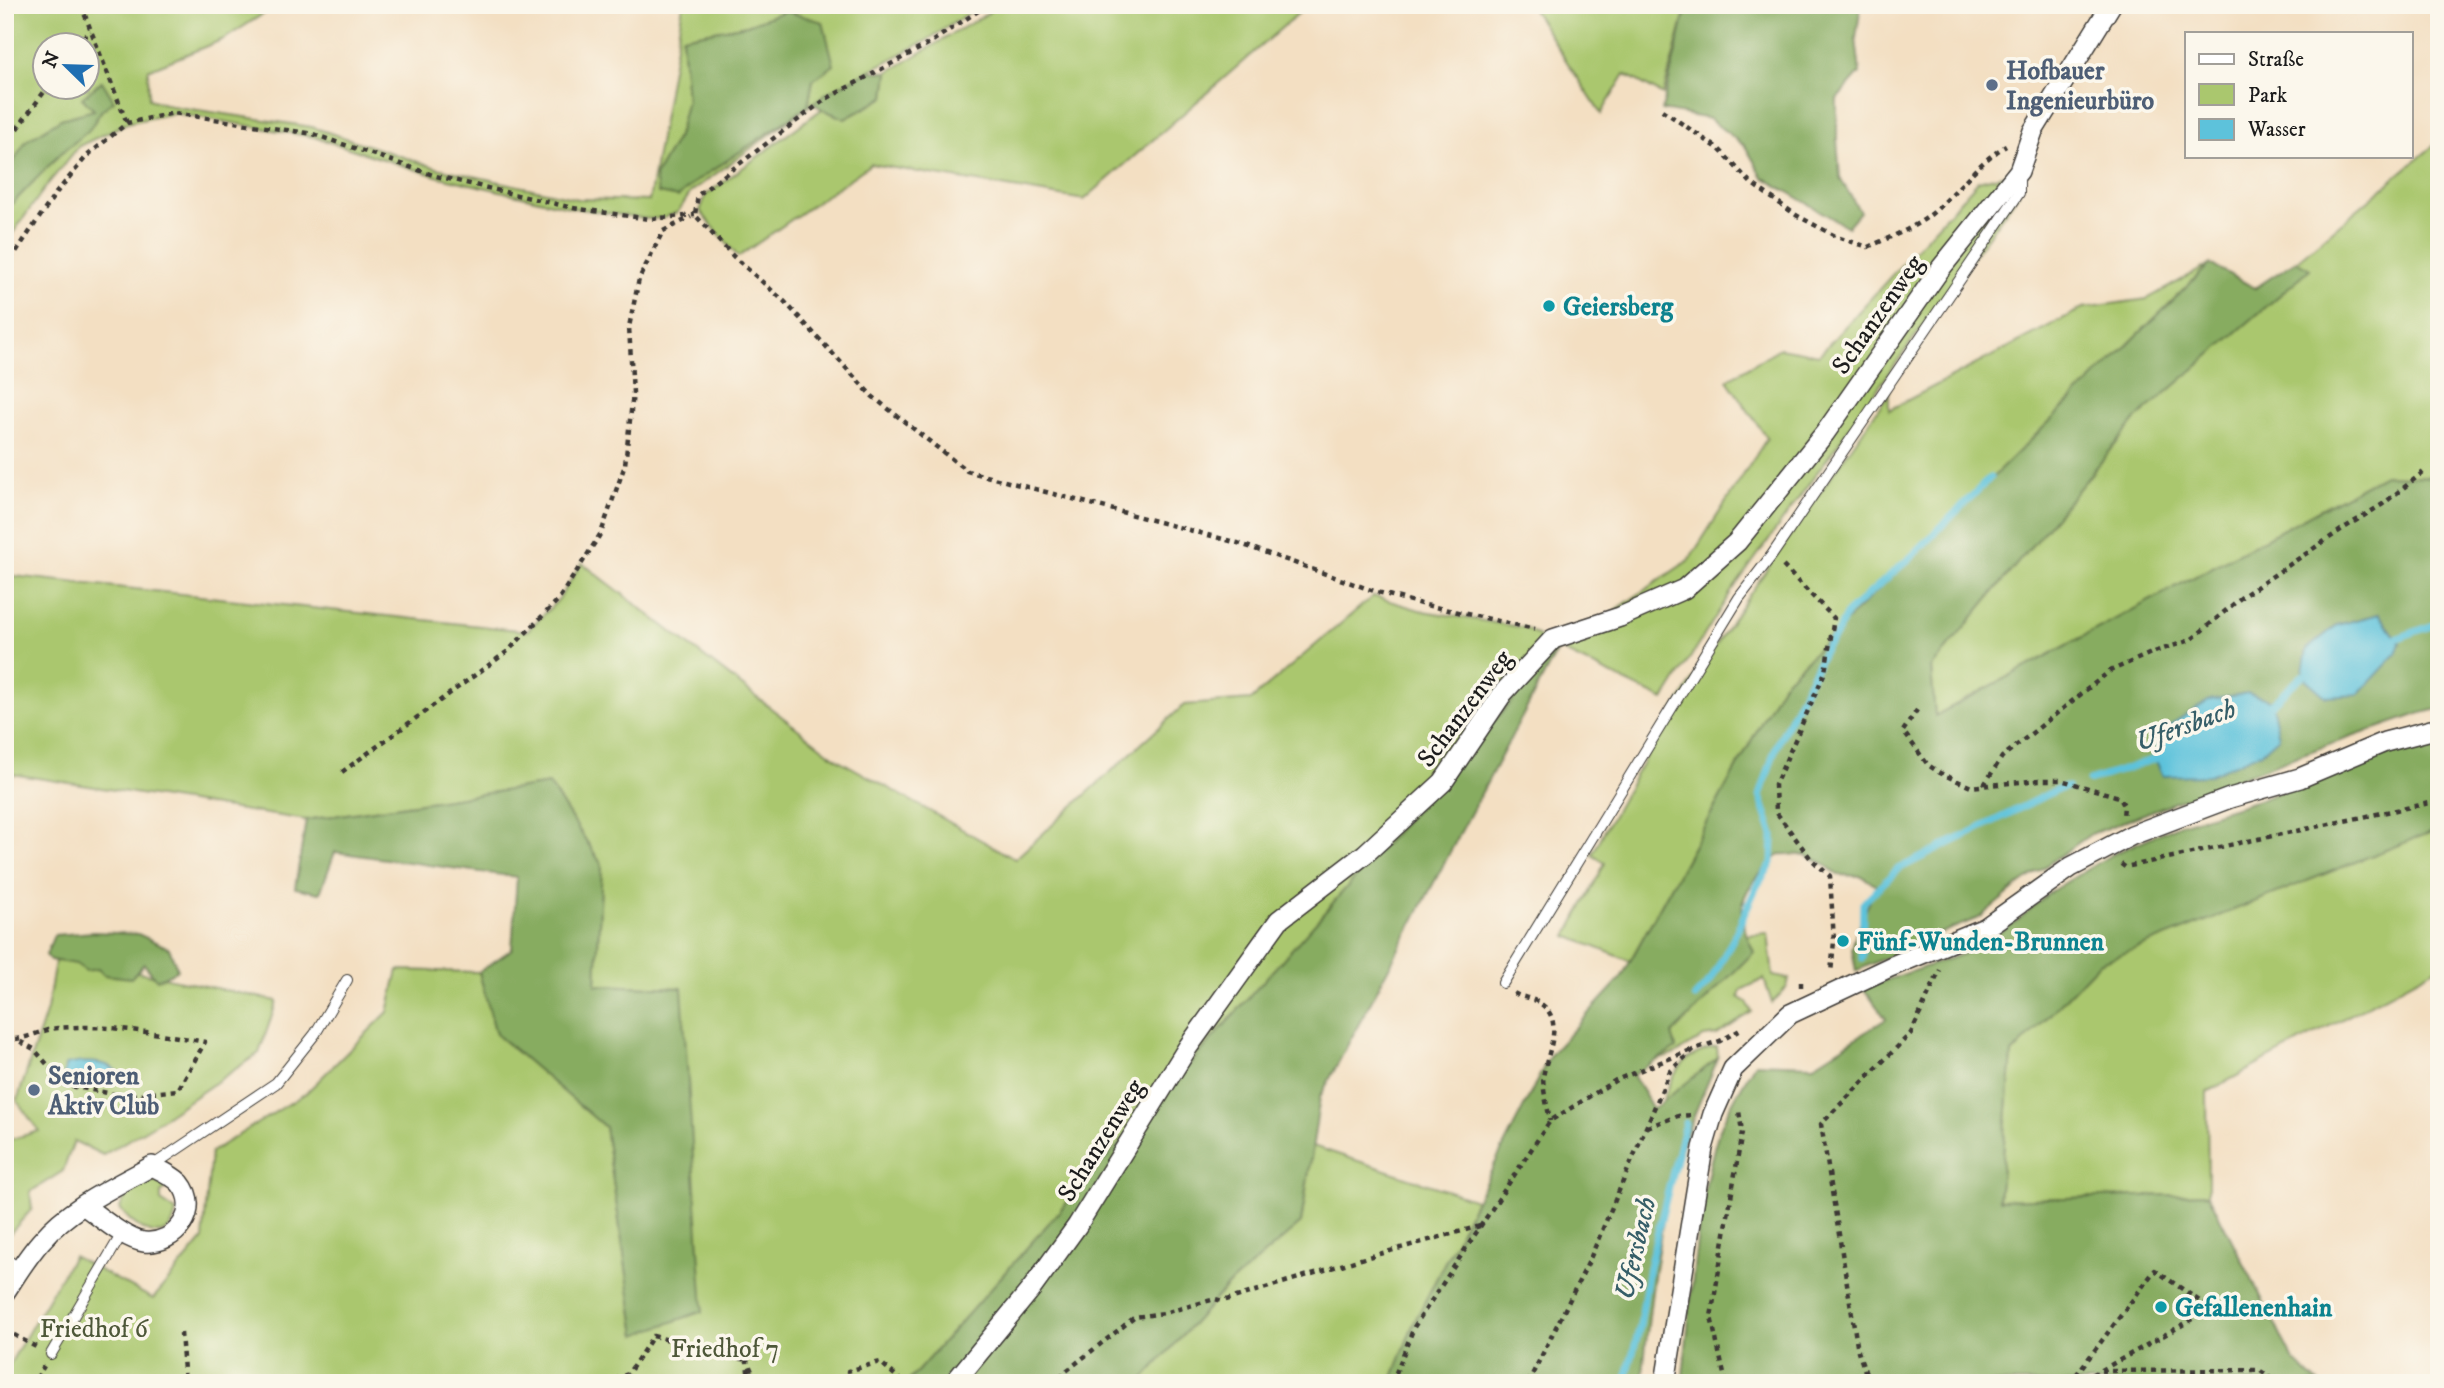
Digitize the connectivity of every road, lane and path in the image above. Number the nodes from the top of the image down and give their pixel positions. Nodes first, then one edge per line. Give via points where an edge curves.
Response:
1 (81, 5) edge
2 (987, 5) edge
3 (2111, 5) edge
4 (91, 32) edge
5 (102, 60) edge
6 (37, 102) edge
7 (1662, 110) dead end
8 (127, 122) junction
9 (2032, 131) junction
10 (5, 145) edge
11 (2019, 171) junction
12 (695, 215) junction
13 (5, 268) edge
14 (2426, 470) dead end
15 (1772, 555) junction
16 (1571, 634) junction
17 (1917, 710) dead end
18 (2439, 728) edge
19 (342, 772) dead end
20 (1984, 785) junction
21 (2439, 801) edge
22 (2113, 845) junction
23 (1951, 940) junction
24 (347, 980) dead end
25 (1830, 982) dead end
26 (1503, 983) joint
27 (1744, 1027) dead end
28 (5, 1039) edge
29 (19, 1041) junction
30 (1694, 1049) junction
31 (1738, 1107) dead end
32 (1713, 1114) junction
33 (1550, 1121) junction
34 (1646, 1127) junction
35 (152, 1166) junction
36 (83, 1205) junction
37 (1482, 1225) junction
38 (122, 1232) junction
39 (12, 1264) edge
40 (5, 1293) edge
41 (5, 1330) edge
42 (181, 1333) dead end
43 (26, 1341) dead end
44 (51, 1354) dead end
45 (747, 1360) junction
46 (2100, 1371) junction
47 (36, 1379) dead end
48 (30, 1383) edge
49 (185, 1383) edge
50 (605, 1383) edge
51 (749, 1383) edge
52 (757, 1383) edge
53 (849, 1383) edge
54 (904, 1383) edge
55 (954, 1383) edge
56 (1051, 1383) edge
57 (1392, 1383) edge
58 (1528, 1383) edge
59 (1665, 1383) edge
60 (1726, 1383) edge
61 (1869, 1383) edge
62 (2072, 1383) edge
63 (2279, 1383) edge

1 - 4 path
2 - 12 path via 929,44 826,99 698,195
3 - 9 street, Schanzenweg
5 - 8 path
6 - 10 path
7 - 9 path via 1718,149 1751,183 1796,215 1868,247 1935,212 1981,164
8 - 12 path via 174,113 313,134 436,176 573,208 649,219
8 - 13 path via 87,156 56,193
9 - 11 street, Schanzenweg
11 - 15 lane via 2020,193
11 - 16 street, Schanzenweg via 1941,268 1825,433 1737,542 1684,589
12 - 16 path via 872,396 967,471 1238,543 1422,604
12 - 19 path via 663,231 639,279 629,327 633,393 625,465 601,533 582,563 558,600 508,650
14 - 20 path via 2383,504 2243,596 2190,640 2110,671 2002,757
15 - 25 path via 1834,618 1825,672 1775,785 1776,813 1830,876 1834,942
15 - 26 lane via 1739,598
16 - 55 street, Schanzenweg via 1553,639 1503,692 1443,782 1365,854 1279,920 1188,1047 1077,1226
17 - 20 path via 1903,731 1928,765 1971,787
18 - 22 street via 2385,742 2300,778 2230,798
20 - 22 path via 2061,780 2119,797 2124,805
21 - 22 path via 2125,867
22 - 23 street via 2071,867 1985,928
23 - 32 street via 1790,1014 1733,1069
23 - 61 path via 1911,1033 1821,1124 1858,1351
24 - 35 lane via 315,1034 276,1083
26 - 33 path via 1517,995 1536,1001 1552,1016 1554,1029 1543,1075
27 - 30 path
28 - 29 path
29 - 29 path via 55,1028 120,1029 205,1042 178,1090 124,1096 65,1085 34,1049
30 - 33 path via 1616,1080
30 - 34 path via 1670,1071
31 - 60 path via 1742,1132 1712,1317
32 - 34 path via 1678,1115
32 - 59 street via 1703,1148
33 - 37 path
34 - 58 path via 1589,1261
35 - 36 street
35 - 38 street via 181,1185 188,1212 173,1236 160,1242 141,1242
36 - 38 street
36 - 39 street
37 - 56 path via 1223,1301 1135,1317
37 - 57 path via 1414,1327
38 - 44 lane
39 - 40 street
41 - 43 path
42 - 49 path
45 - 50 path via 653,1336 628,1374
45 - 51 path
45 - 52 path
46 - 62 path
46 - 62 path via 2211,1309 2155,1270
46 - 63 path via 2259,1370
47 - 48 path
53 - 54 path via 848,1371 880,1362

